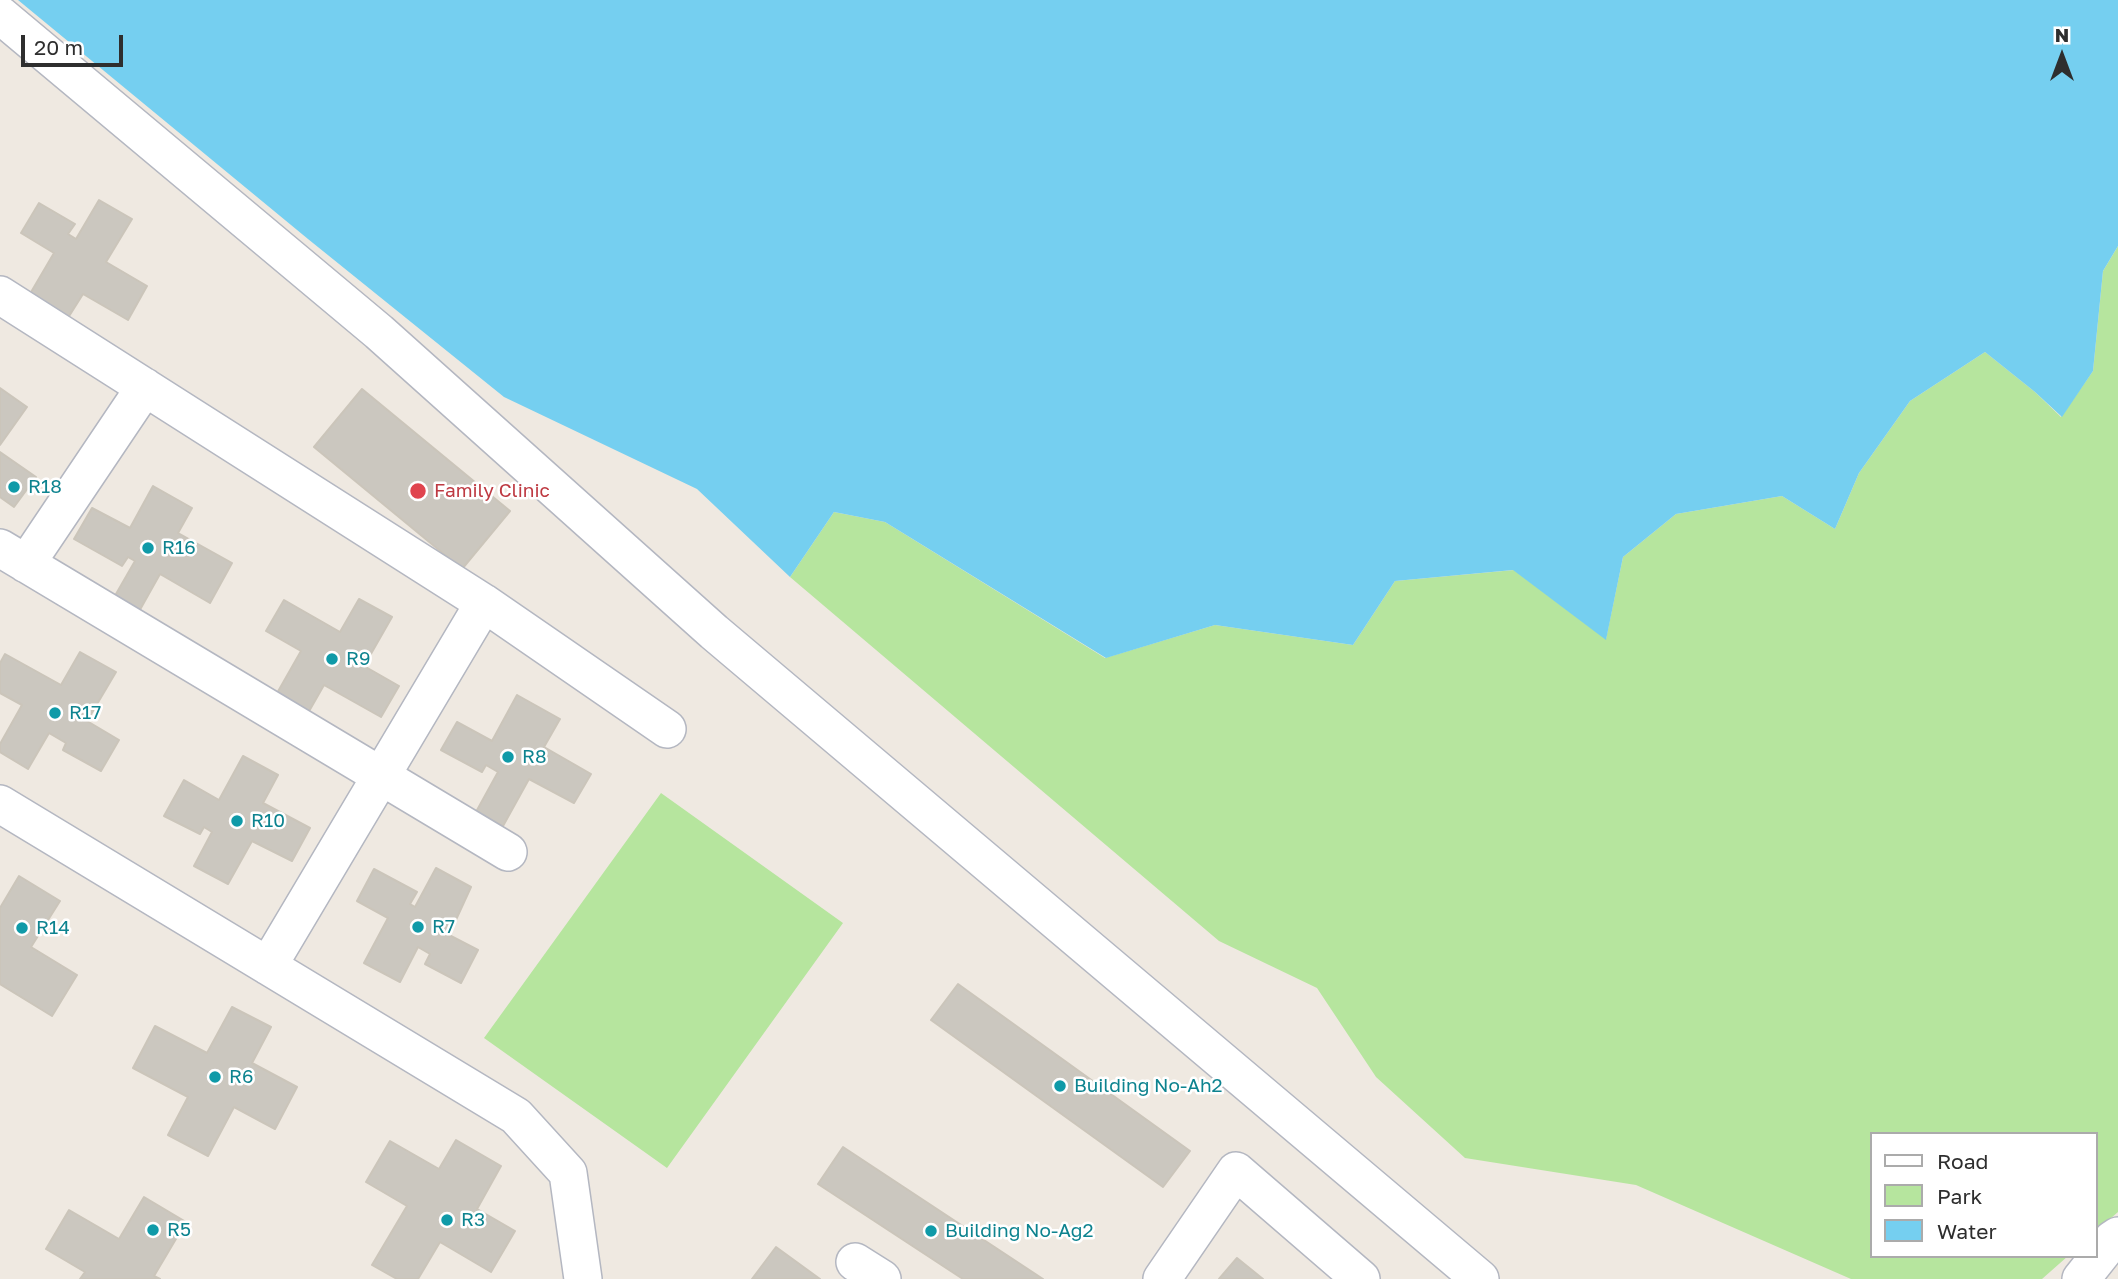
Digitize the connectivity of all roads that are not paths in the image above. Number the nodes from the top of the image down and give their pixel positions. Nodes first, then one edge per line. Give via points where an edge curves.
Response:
1 (0, 15) edge
2 (0, 295) edge
3 (145, 387) junction
4 (13, 556) edge
5 (484, 603) junction
6 (667, 729) dead end
7 (380, 775) junction
8 (0, 804) edge
9 (508, 852) dead end
10 (268, 966) junction
11 (2118, 1236) edge
12 (583, 1279) edge
13 (1162, 1279) edge
14 (1362, 1279) edge
15 (1480, 1279) edge
16 (2081, 1279) edge

1 - 15 street via 379,332 714,632
2 - 3 street
3 - 4 street
3 - 5 street
4 - 7 street
5 - 6 street
5 - 7 street
7 - 9 street
7 - 10 street
8 - 10 street
10 - 12 street via 516,1116 568,1173
11 - 16 street
13 - 14 street via 1236,1171

